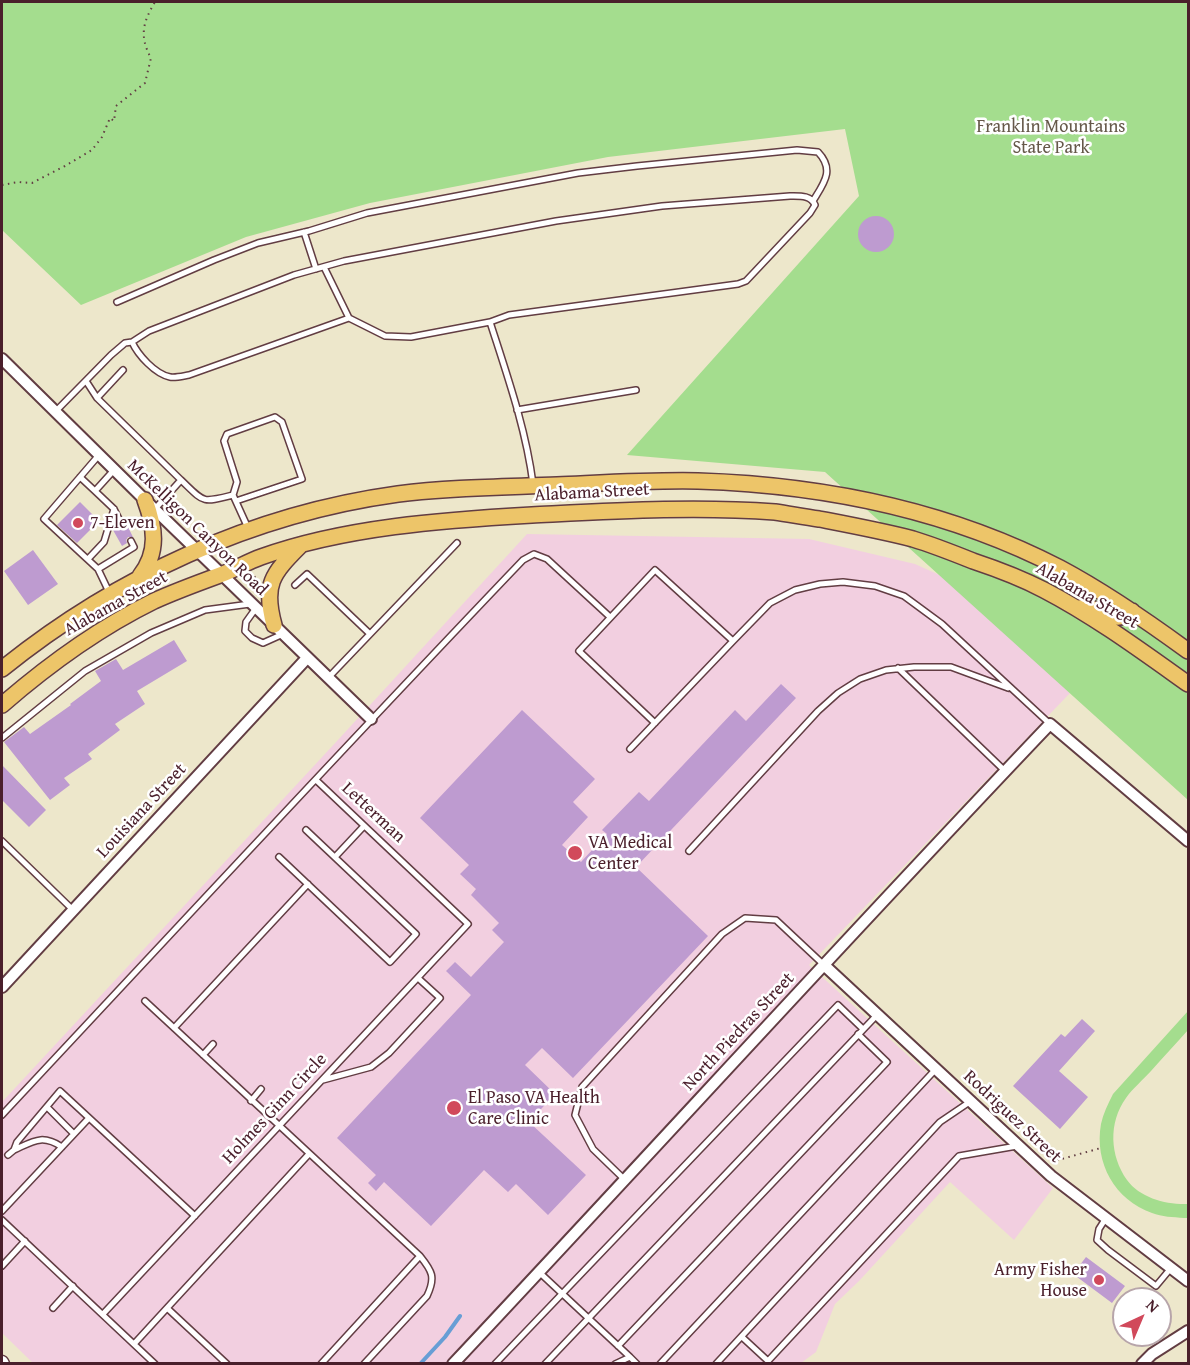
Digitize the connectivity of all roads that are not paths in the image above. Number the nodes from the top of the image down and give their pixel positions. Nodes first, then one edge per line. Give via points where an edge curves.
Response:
1 (813, 201) junction
2 (304, 232) junction
3 (324, 267) junction
4 (316, 269) junction
5 (117, 302) dead end
6 (350, 318) junction
7 (490, 322) junction
8 (132, 342) junction
9 (2, 359) edge
10 (123, 370) dead end
11 (86, 381) junction
12 (636, 390) dead end
13 (97, 398) junction
14 (517, 410) junction
15 (55, 412) junction
16 (99, 455) junction
17 (114, 470) junction
18 (80, 477) junction
19 (181, 480) junction
20 (533, 486) junction
21 (95, 491) junction
22 (235, 498) junction
23 (149, 505) junction
24 (114, 509) junction
25 (122, 525) dead end
26 (248, 530) junction
27 (131, 541) dead end
28 (457, 543) dead end
29 (302, 545) junction
30 (196, 550) junction
31 (88, 559) junction
32 (98, 569) junction
33 (222, 574) junction
34 (140, 577) junction
35 (295, 585) dead end
36 (110, 594) junction
37 (254, 606) junction
38 (1076, 609) junction
39 (1132, 611) junction
40 (610, 617) junction
41 (278, 630) junction
42 (370, 634) junction
43 (733, 640) junction
44 (1188, 651) edge
45 (307, 658) junction
46 (898, 668) junction
47 (2, 669) edge
48 (328, 678) junction
49 (1188, 684) edge
50 (1013, 689) junction
51 (2, 705) edge
52 (371, 719) junction
53 (655, 723) junction
54 (1050, 724) junction
55 (2, 738) edge
56 (630, 749) dead end
57 (1005, 771) junction
58 (316, 780) junction
59 (364, 826) junction
60 (306, 830) dead end
61 (2, 841) edge
62 (1188, 841) edge
63 (689, 851) dead end
64 (279, 857) dead end
65 (335, 857) junction
66 (308, 884) junction
67 (73, 910) junction
68 (468, 924) joint
69 (824, 964) junction
70 (418, 978) junction
71 (2, 987) edge
72 (145, 1001) dead end
73 (877, 1015) junction
74 (174, 1028) junction
75 (864, 1029) junction
76 (858, 1034) junction
77 (213, 1044) dead end
78 (203, 1055) junction
79 (936, 1069) junction
80 (322, 1081) junction
81 (261, 1089) dead end
82 (251, 1101) junction
83 (971, 1101) junction
84 (46, 1107) junction
85 (2, 1115) edge
86 (89, 1118) junction
87 (279, 1126) junction
88 (74, 1134) junction
89 (1019, 1145) junction
90 (62, 1147) junction
91 (14, 1150) junction
92 (309, 1154) junction
93 (8, 1155) dead end
94 (625, 1180) junction
95 (2, 1211) edge
96 (195, 1216) junction
97 (1106, 1218) junction
98 (2, 1220) edge
99 (25, 1241) junction
100 (420, 1256) junction
101 (2, 1266) edge
102 (1171, 1268) junction
103 (539, 1272) junction
104 (1188, 1281) edge
105 (73, 1286) junction
106 (562, 1293) junction
107 (53, 1308) dead end
108 (167, 1308) junction
109 (103, 1314) junction
110 (589, 1318) junction
111 (1188, 1331) edge
112 (742, 1337) junction
113 (134, 1344) junction
114 (618, 1346) junction
115 (630, 1357) junction
116 (155, 1364) edge
117 (227, 1364) edge
118 (321, 1364) edge
119 (364, 1364) edge
120 (453, 1364) edge
121 (495, 1364) edge
122 (545, 1364) edge
123 (615, 1364) edge
124 (637, 1364) edge
125 (660, 1364) edge
126 (716, 1364) edge
127 (1142, 1364) edge

1 - 2 lane via 826,178 827,167 818,152 797,150 578,173 367,213
1 - 3 lane via 806,196 790,195 662,206 406,248
1 - 7 lane via 810,213 738,284 509,315
2 - 4 lane
2 - 5 lane via 258,243
3 - 4 lane
3 - 6 lane
4 - 8 lane via 149,331
6 - 7 lane via 384,336 411,337
6 - 8 lane via 171,378 136,352
7 - 14 lane
8 - 11 lane via 125,343
9 - 15 street, McKelligon Canyon Road
10 - 13 lane
11 - 13 lane
11 - 15 lane
12 - 14 lane
13 - 19 lane
14 - 20 lane
15 - 16 street, McKelligon Canyon Road
16 - 17 street, McKelligon Canyon Road
16 - 18 lane
17 - 21 lane
17 - 23 street, McKelligon Canyon Road
18 - 21 lane
18 - 31 lane via 44,519
19 - 22 lane via 208,501
19 - 23 lane
20 - 26 main road, Alabama Street via 401,493 308,511
20 - 39 main road, Alabama Street via 696,481 833,493 911,510 1002,542 1060,568
21 - 24 lane
22 - 22 lane via 237,482 224,441 227,434 275,417 282,422 302,479
22 - 26 lane
23 - 30 street, McKelligon Canyon Road
23 - 34 main road via 154,545
24 - 25 lane
24 - 31 lane via 104,542
26 - 30 main road, Alabama Street
27 - 32 lane via 134,547
28 - 42 lane
29 - 33 main road, Alabama Street via 259,557
29 - 38 main road, Alabama Street via 411,525 493,518 654,509 778,513 912,539 1043,589
29 - 41 main road via 284,562 271,586 268,599
30 - 33 street, McKelligon Canyon Road
30 - 34 main road, Alabama Street
31 - 32 lane
32 - 36 lane
33 - 37 street, McKelligon Canyon Road
33 - 51 main road, Alabama Street via 155,601 93,636
34 - 36 main road, Alabama Street
35 - 42 lane via 307,574
36 - 47 main road, Alabama Street
37 - 41 street, McKelligon Canyon Road
37 - 41 lane via 245,631 262,643
37 - 55 lane via 205,610 152,633 85,671
38 - 39 main road via 1090,607 1120,618
38 - 49 main road, Alabama Street
39 - 44 main road, Alabama Street
40 - 43 lane via 655,570
40 - 52 lane, Letterman via 547,559 534,554 523,560
40 - 53 lane via 579,651
41 - 45 street, McKelligon Canyon Road
42 - 48 lane
43 - 50 lane via 770,603 795,590 843,582 875,586 914,603
43 - 53 lane
45 - 48 street, McKelligon Canyon Road
45 - 67 street, Louisiana Street
46 - 50 lane via 951,667
46 - 57 lane
46 - 63 lane via 860,679 824,705
48 - 52 street, McKelligon Canyon Road
50 - 54 lane
52 - 58 lane, Letterman
53 - 56 lane
54 - 57 street, North Piedras Street
54 - 62 street
57 - 69 street, North Piedras Street
58 - 59 lane, Letterman
58 - 85 lane
59 - 65 lane
59 - 68 lane, Letterman
60 - 65 lane
61 - 67 lane
64 - 66 lane
65 - 66 lane via 416,934 390,962
66 - 74 lane
67 - 71 street, Louisiana Street
68 - 70 lane, Holmes Ginn Circle
69 - 73 street, Rodriguez Street
69 - 94 street, North Piedras Street
69 - 94 lane via 776,920 745,918 722,934 582,1087 575,1115 593,1149
70 - 80 lane, Holmes Ginn Circle
70 - 80 lane via 440,998 390,1053 371,1067
72 - 74 lane
73 - 75 lane
73 - 79 street, Rodriguez Street
74 - 78 lane
75 - 76 lane
75 - 106 lane via 838,1005
76 - 110 lane
76 - 114 lane via 887,1062
77 - 78 lane
78 - 82 lane
79 - 83 street, Rodriguez Street
79 - 125 lane
80 - 87 lane, Holmes Ginn Circle
81 - 82 lane
82 - 87 lane
83 - 89 street, Rodriguez Street
83 - 112 lane via 940,1122
84 - 86 lane via 60,1091
84 - 88 lane
84 - 91 lane
86 - 88 lane
86 - 96 lane
87 - 92 lane
87 - 96 lane, Holmes Ginn Circle
88 - 90 lane
89 - 97 street, Rodriguez Street via 1062,1185
89 - 112 lane via 959,1156 768,1361
90 - 91 lane via 51,1140 36,1140
90 - 95 lane
91 - 93 lane
92 - 100 lane
92 - 108 lane
94 - 103 street, North Piedras Street
96 - 109 lane, Holmes Ginn Circle
97 - 102 street, Rodriguez Street
97 - 102 lane via 1097,1240 1156,1287
98 - 99 lane
99 - 101 lane
99 - 105 lane
100 - 118 lane
100 - 119 lane via 433,1277 427,1296
102 - 104 street, Rodriguez Street
103 - 106 lane
103 - 120 street, North Piedras Street
105 - 107 lane
105 - 109 lane
106 - 110 lane
106 - 121 lane
108 - 113 lane
108 - 117 lane
109 - 113 lane
110 - 114 lane
110 - 122 lane
111 - 127 street
112 - 126 lane
113 - 116 lane
114 - 115 lane
115 - 123 lane
115 - 124 lane

